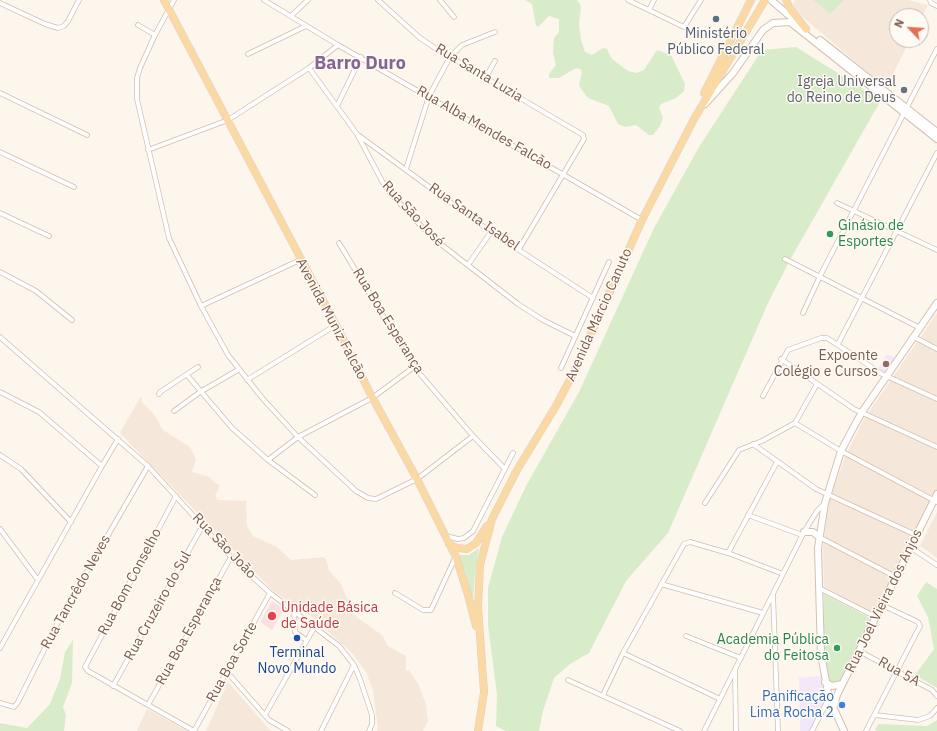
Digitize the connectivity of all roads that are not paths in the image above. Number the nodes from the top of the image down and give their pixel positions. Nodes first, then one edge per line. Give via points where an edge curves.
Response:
1 (79, 0) edge
2 (164, 0) edge
3 (174, 0) edge
4 (264, 0) edge
5 (308, 0) edge
6 (378, 0) edge
7 (440, 0) edge
8 (628, 0) edge
9 (654, 0) edge
10 (700, 0) edge
11 (751, 0) edge
12 (765, 0) edge
13 (771, 0) edge
14 (786, 0) edge
15 (930, 0) edge
16 (0, 4) edge
17 (937, 6) edge
18 (649, 10) junction
19 (169, 11) junction
20 (291, 16) junction
21 (454, 17) dead end
22 (138, 25) dead end
23 (306, 26) junction
24 (806, 29) junction
25 (495, 32) dead end
26 (155, 35) junction
27 (338, 45) junction
28 (937, 49) edge
29 (248, 54) dead end
30 (361, 57) junction
31 (450, 57) junction
32 (495, 61) dead end
33 (309, 68) junction
34 (486, 77) junction
35 (0, 93) edge
36 (429, 96) junction
37 (338, 106) junction
38 (699, 109) junction
39 (906, 111) junction
40 (694, 119) junction
41 (228, 120) junction
42 (937, 132) edge
43 (357, 134) junction
44 (87, 135) dead end
45 (937, 139) edge
46 (148, 150) junction
47 (0, 152) edge
48 (937, 153) edge
49 (406, 169) junction
50 (563, 175) junction
51 (74, 187) dead end
52 (837, 202) dead end
53 (855, 210) junction
54 (0, 213) edge
55 (642, 220) junction
56 (897, 230) junction
57 (491, 232) junction
58 (49, 236) dead end
59 (339, 243) dead end
60 (519, 249) junction
61 (937, 250) edge
62 (785, 258) dead end
63 (300, 260) junction
64 (609, 262) dead end
65 (468, 265) junction
66 (0, 272) edge
67 (820, 276) junction
68 (593, 298) junction
69 (863, 298) junction
70 (937, 304) edge
71 (201, 306) junction
72 (803, 313) dead end
73 (72, 320) dead end
74 (336, 325) junction
75 (920, 328) junction
76 (575, 336) junction
77 (0, 337) edge
78 (914, 337) junction
79 (838, 344) junction
80 (937, 348) edge
81 (781, 359) junction
82 (414, 367) junction
83 (198, 368) dead end
84 (561, 368) dead end
85 (238, 370) junction
86 (187, 375) junction
87 (887, 376) junction
88 (247, 380) junction
89 (817, 384) junction
90 (0, 392) edge
91 (200, 392) junction
92 (159, 394) dead end
93 (763, 396) dead end
94 (372, 398) junction
95 (937, 399) edge
96 (174, 411) dead end
97 (862, 412) junction
98 (795, 423) junction
99 (473, 436) junction
100 (298, 437) junction
101 (118, 439) junction
102 (753, 444) junction
103 (937, 447) edge
104 (841, 451) junction
105 (513, 453) dead end
106 (0, 455) edge
107 (268, 460) junction
108 (777, 462) junction
109 (102, 466) junction
110 (148, 466) junction
111 (504, 468) junction
112 (417, 479) junction
113 (827, 494) junction
114 (315, 495) dead end
115 (176, 496) junction
116 (936, 499) edge
117 (706, 502) dead end
118 (825, 503) junction
119 (748, 515) junction
120 (492, 519) junction
121 (71, 522) junction
122 (203, 525) junction
123 (0, 529) edge
124 (803, 533) junction
125 (444, 535) junction
126 (916, 536) junction
127 (819, 537) junction
128 (449, 544) junction
129 (910, 547) junction
130 (728, 553) junction
131 (230, 557) junction
132 (456, 557) junction
133 (937, 564) edge
134 (783, 574) junction
135 (896, 577) junction
136 (38, 580) junction
137 (662, 584) junction
138 (819, 588) junction
139 (270, 593) junction
140 (395, 593) dead end
141 (773, 594) junction
142 (882, 605) junction
143 (294, 611) junction
144 (763, 614) junction
145 (876, 617) junction
146 (314, 626) junction
147 (686, 636) dead end
148 (306, 640) junction
149 (480, 644) junction
150 (0, 648) edge
151 (859, 651) junction
152 (623, 654) junction
153 (741, 658) junction
154 (354, 665) junction
155 (736, 669) junction
156 (897, 670) junction
157 (227, 672) junction
158 (568, 680) dead end
159 (825, 682) junction
160 (842, 684) junction
161 (113, 686) junction
162 (725, 689) junction
163 (735, 689) junction
164 (603, 695) junction
165 (937, 696) edge
166 (829, 698) junction
167 (720, 700) junction
168 (0, 703) edge
169 (148, 704) junction
170 (833, 708) junction
171 (936, 710) edge
172 (265, 715) junction
173 (875, 715) junction
174 (673, 730) edge
175 (194, 731) edge
176 (288, 731) edge
177 (321, 731) edge
178 (369, 731) edge
179 (478, 731) edge
180 (680, 731) edge
181 (704, 731) edge
182 (736, 731) edge
183 (778, 731) edge
184 (812, 731) edge
185 (844, 731) edge
186 (866, 731) edge

1 - 16 street via 68,21 58,28
2 - 19 main road, Avenida Muniz Falcão
3 - 19 street
4 - 20 street, Rua Alba Mendes Falcão
5 - 20 street
6 - 31 street, Rua Santa Luzia via 420,38
7 - 21 street
8 - 18 street
9 - 18 street
10 - 18 street via 684,27
11 - 40 main road via 704,92
12 - 38 main road, Avenida Márcio Canuto
13 - 24 street
14 - 24 main road
15 - 17 street via 931,4
19 - 26 street
19 - 41 main road, Avenida Muniz Falcão
20 - 23 street, Rua Alba Mendes Falcão
22 - 26 street
23 - 27 street, Rua Alba Mendes Falcão
23 - 29 street
24 - 39 street
25 - 31 street via 462,45
26 - 46 street via 137,78 137,99
27 - 30 street, Rua Alba Mendes Falcão
27 - 33 street
28 - 39 street
30 - 36 street, Rua Alba Mendes Falcão
30 - 37 street
31 - 34 street, Rua Santa Luzia
31 - 36 street
32 - 34 street
33 - 37 street, Rua São José
33 - 41 street
34 - 50 street, Rua Santa Luzia via 583,135 584,139
35 - 44 street
36 - 49 street
36 - 50 street, Rua Alba Mendes Falcão
37 - 43 street, Rua São José
38 - 39 street via 733,73 763,30 773,23 782,22 794,24
38 - 40 main road, Avenida Márcio Canuto
39 - 42 street
39 - 45 street
39 - 53 street
40 - 55 main road, Avenida Márcio Canuto
41 - 46 street
41 - 63 main road, Avenida Muniz Falcão
43 - 49 street, Rua Santa Isabel
43 - 65 street, Rua São José via 372,166 390,193 438,242
46 - 71 street via 169,238
47 - 51 street
48 - 56 street
49 - 57 street, Rua Santa Isabel
50 - 55 street, Rua Alba Mendes Falcão
50 - 60 street
52 - 53 street
53 - 56 street
53 - 67 street
54 - 58 street
55 - 120 main road, Avenida Márcio Canuto via 573,374 517,470
56 - 61 street
56 - 69 street
57 - 60 street, Rua Santa Isabel
57 - 65 street
59 - 82 street, Rua Boa Esperança
60 - 68 street, Rua Santa Isabel
62 - 67 street
63 - 71 street
63 - 74 main road, Avenida Muniz Falcão
64 - 68 street
65 - 76 street, Rua São José via 523,308
66 - 73 street via 36,291
67 - 69 street
67 - 72 street
68 - 76 street
69 - 75 street
69 - 79 street
70 - 75 street
71 - 85 street
74 - 88 street
74 - 94 main road, Avenida Muniz Falcão
75 - 78 street
76 - 84 street
77 - 101 street, Rua São João
78 - 80 street
78 - 87 street
79 - 81 street via 821,338 788,350
79 - 87 street
81 - 89 street
81 - 93 street
82 - 94 street
82 - 99 street, Rua Boa Esperança
83 - 86 street
85 - 88 street
85 - 91 street
86 - 91 street
86 - 92 street
87 - 95 street
87 - 97 street
88 - 100 street
89 - 97 street
89 - 98 street
90 - 109 street via 39,412
91 - 96 street
91 - 107 street via 232,428
94 - 100 street
94 - 112 main road, Avenida Muniz Falcão
97 - 103 street
97 - 104 street
98 - 102 street
98 - 104 street
99 - 111 street, Rua Boa Esperança
99 - 112 street
100 - 107 street
100 - 112 street via 356,491 368,498 376,499
101 - 109 street
101 - 110 street, Rua São João
102 - 108 street
102 - 117 street via 737,452
104 - 113 street
104 - 116 street
105 - 111 street
106 - 121 street via 21,469
107 - 114 street
108 - 113 street
108 - 119 street
109 - 121 street
110 - 115 street, Rua São João
110 - 168 street, Rua Tancrêdo Neves via 60,618 18,702 14,707
111 - 125 street via 473,530 464,538
112 - 125 main road, Avenida Muniz Falcão
113 - 118 street
113 - 126 street
115 - 122 street, Rua São João
115 - 161 street, Rua Bom Conselho via 86,664 86,670
116 - 126 street, Rua Joel Vieira dos Anjos
118 - 124 street
118 - 127 street
119 - 124 street
119 - 130 street
120 - 128 main road via 476,543 471,546 462,549
120 - 149 main road, Avenida Márcio Canuto via 480,565
121 - 136 street
122 - 131 street, Rua São João
122 - 161 street, Rua Cruzeiro do Sul
123 - 136 street
124 - 127 street via 813,532
124 - 134 street
125 - 128 main road, Avenida Muniz Falcão
126 - 129 street, Rua Joel Vieira dos Anjos
127 - 135 street
127 - 138 street
128 - 132 main road, Avenida Muniz Falcão
129 - 133 street
129 - 135 street, Rua Joel Vieira dos Anjos
130 - 134 street
130 - 137 street via 687,542
131 - 139 street, Rua São João
131 - 169 street, Rua Boa Esperança
132 - 140 street via 430,610 423,610
132 - 149 main road, Avenida Muniz Falcão
134 - 141 street
135 - 142 street, Rua Joel Vieira dos Anjos
136 - 150 street
137 - 144 street
137 - 152 street
138 - 145 street
138 - 159 street via 821,654
139 - 143 street, Rua São João
139 - 157 street, Rua Boa Sorte
141 - 144 street
141 - 183 street
142 - 145 street, Rua Joel Vieira dos Anjos
142 - 156 street via 918,622 920,626
143 - 146 street, Rua São João
143 - 148 street via 295,632
144 - 153 street
145 - 151 street, Rua Joel Vieira dos Anjos
146 - 148 street
146 - 154 street, Rua São João via 339,646
147 - 153 street
148 - 172 street
149 - 179 main road via 484,692
151 - 156 street, Rua 5A
151 - 160 street, Rua Joel Vieira dos Anjos
152 - 164 street
152 - 167 street
153 - 155 street
154 - 177 street
154 - 178 street, Rua São João via 372,716
155 - 162 street
155 - 163 street
156 - 165 street, Rua 5A via 932,690
156 - 173 street
157 - 172 street
157 - 175 street, Rua Boa Sorte
158 - 164 street
159 - 160 street via 832,686
159 - 166 street
160 - 166 street
160 - 170 street, Rua Joel Vieira dos Anjos
161 - 169 street
162 - 163 street
162 - 167 street
163 - 182 street
164 - 174 street
166 - 170 street
166 - 184 street
167 - 181 street
169 - 175 street
170 - 185 street
171 - 173 street via 930,716 918,720
172 - 176 street
173 - 186 street
174 - 180 street

